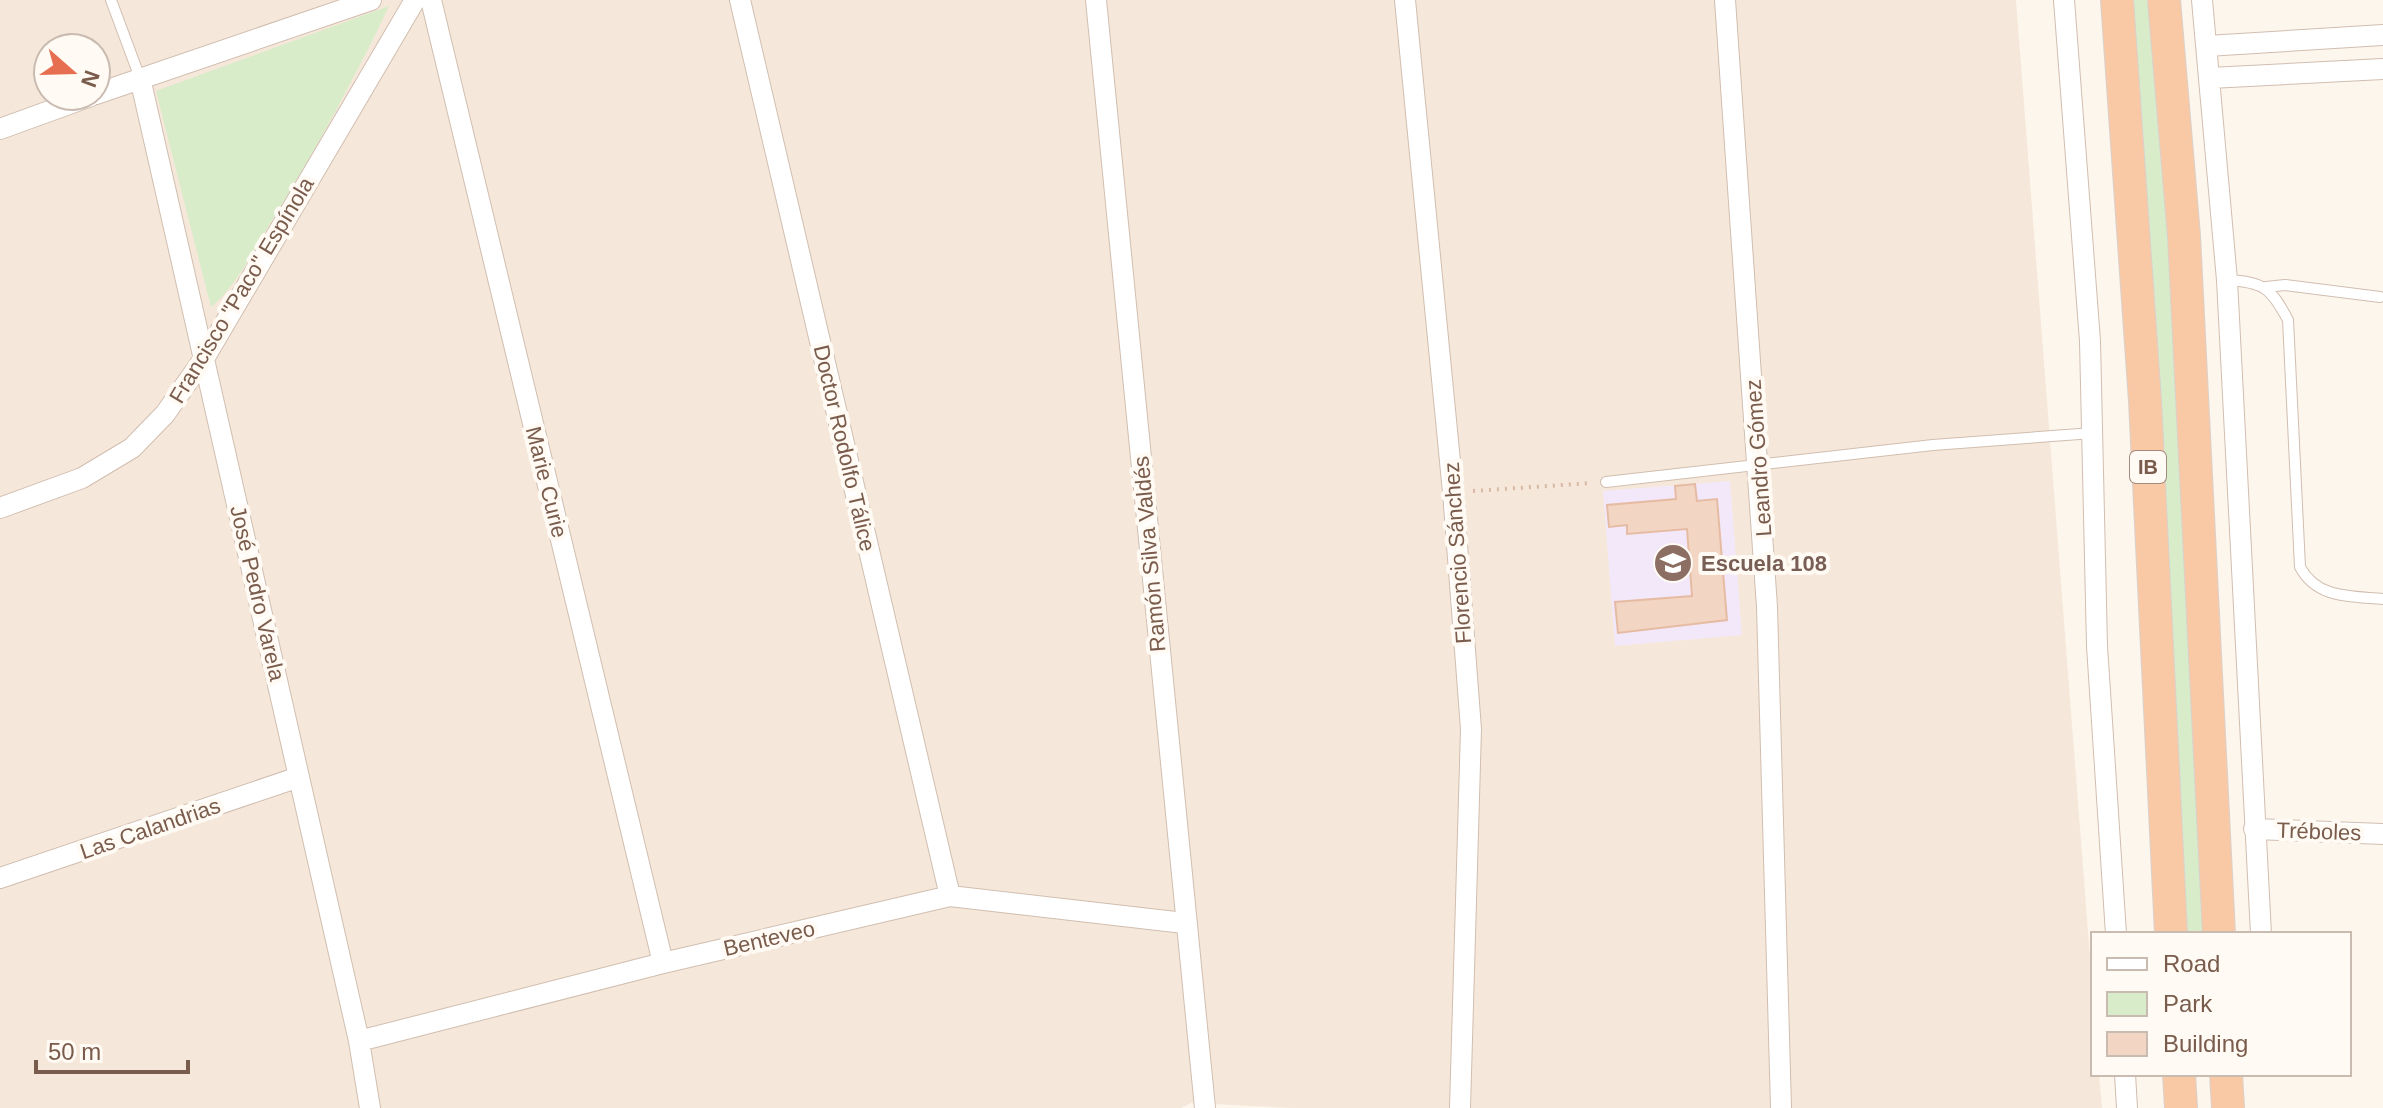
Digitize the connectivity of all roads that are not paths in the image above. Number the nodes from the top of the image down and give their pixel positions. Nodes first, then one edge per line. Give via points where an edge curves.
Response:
1 (111, 0) edge
2 (371, 0) edge
3 (415, 0) edge
4 (431, 0) edge
5 (740, 0) edge
6 (1096, 0) edge
7 (1405, 0) edge
8 (1725, 0) edge
9 (2064, 0) edge
10 (2117, 0) edge
11 (2164, 0) edge
12 (2202, 0) edge
13 (2383, 35) edge
14 (2207, 46) junction
15 (2383, 69) edge
16 (140, 78) junction
17 (2210, 78) junction
18 (112, 88) edge
19 (47, 112) edge
20 (0, 129) edge
21 (2227, 280) junction
22 (2266, 287) junction
23 (2380, 297) dead end
24 (205, 357) junction
25 (2093, 433) junction
26 (1760, 463) junction
27 (1606, 482) road end
28 (0, 508) edge
29 (2383, 599) edge
30 (299, 777) junction
31 (2254, 829) junction
32 (2383, 834) edge
33 (0, 878) edge
34 (950, 896) junction
35 (1184, 923) junction
36 (2116, 932) edge
37 (2171, 932) edge
38 (2219, 932) edge
39 (2261, 932) edge
40 (663, 963) junction
41 (359, 1041) junction
42 (2125, 1076) edge
43 (2179, 1076) edge
44 (2226, 1076) edge
45 (370, 1108) edge
46 (1205, 1108) edge
47 (1460, 1108) edge
48 (1781, 1108) edge
49 (2127, 1108) edge
50 (2181, 1108) edge
51 (2228, 1108) edge

1 - 16 lane
2 - 16 street
3 - 24 street, Francisco "Paco" Espínola
4 - 40 street, Marie Curie
5 - 34 street, Doctor Rodolfo Tálice
6 - 35 street, Ramón Silva Valdés
7 - 47 street, Florencio Sánchez via 1471,729
8 - 26 street, Leandro Gómez
9 - 25 street
10 - 37 highway, IB via 2145,401
11 - 38 highway, IB via 2184,236
12 - 14 street
13 - 14 street
14 - 17 street
15 - 17 street
16 - 18 street
16 - 24 street, José Pedro Varela
17 - 21 street
19 - 20 street
21 - 22 lane
21 - 31 street
22 - 23 lane
22 - 29 lane via 2288,320 2300,567 2308,582 2327,593
24 - 28 street, Francisco "Paco" Espínola via 165,414 132,448 82,478
24 - 30 street, José Pedro Varela
25 - 26 lane
25 - 36 street via 2097,646
26 - 27 lane
26 - 48 street, Leandro Gómez
30 - 33 street, Las Calandrias
30 - 41 street, José Pedro Varela
31 - 32 street, Tréboles
31 - 39 street
34 - 35 street, Benteveo
34 - 40 street, Benteveo
35 - 46 street, Ramón Silva Valdés
40 - 41 street, Benteveo
41 - 45 street, José Pedro Varela
42 - 49 street
43 - 50 highway
44 - 51 highway

